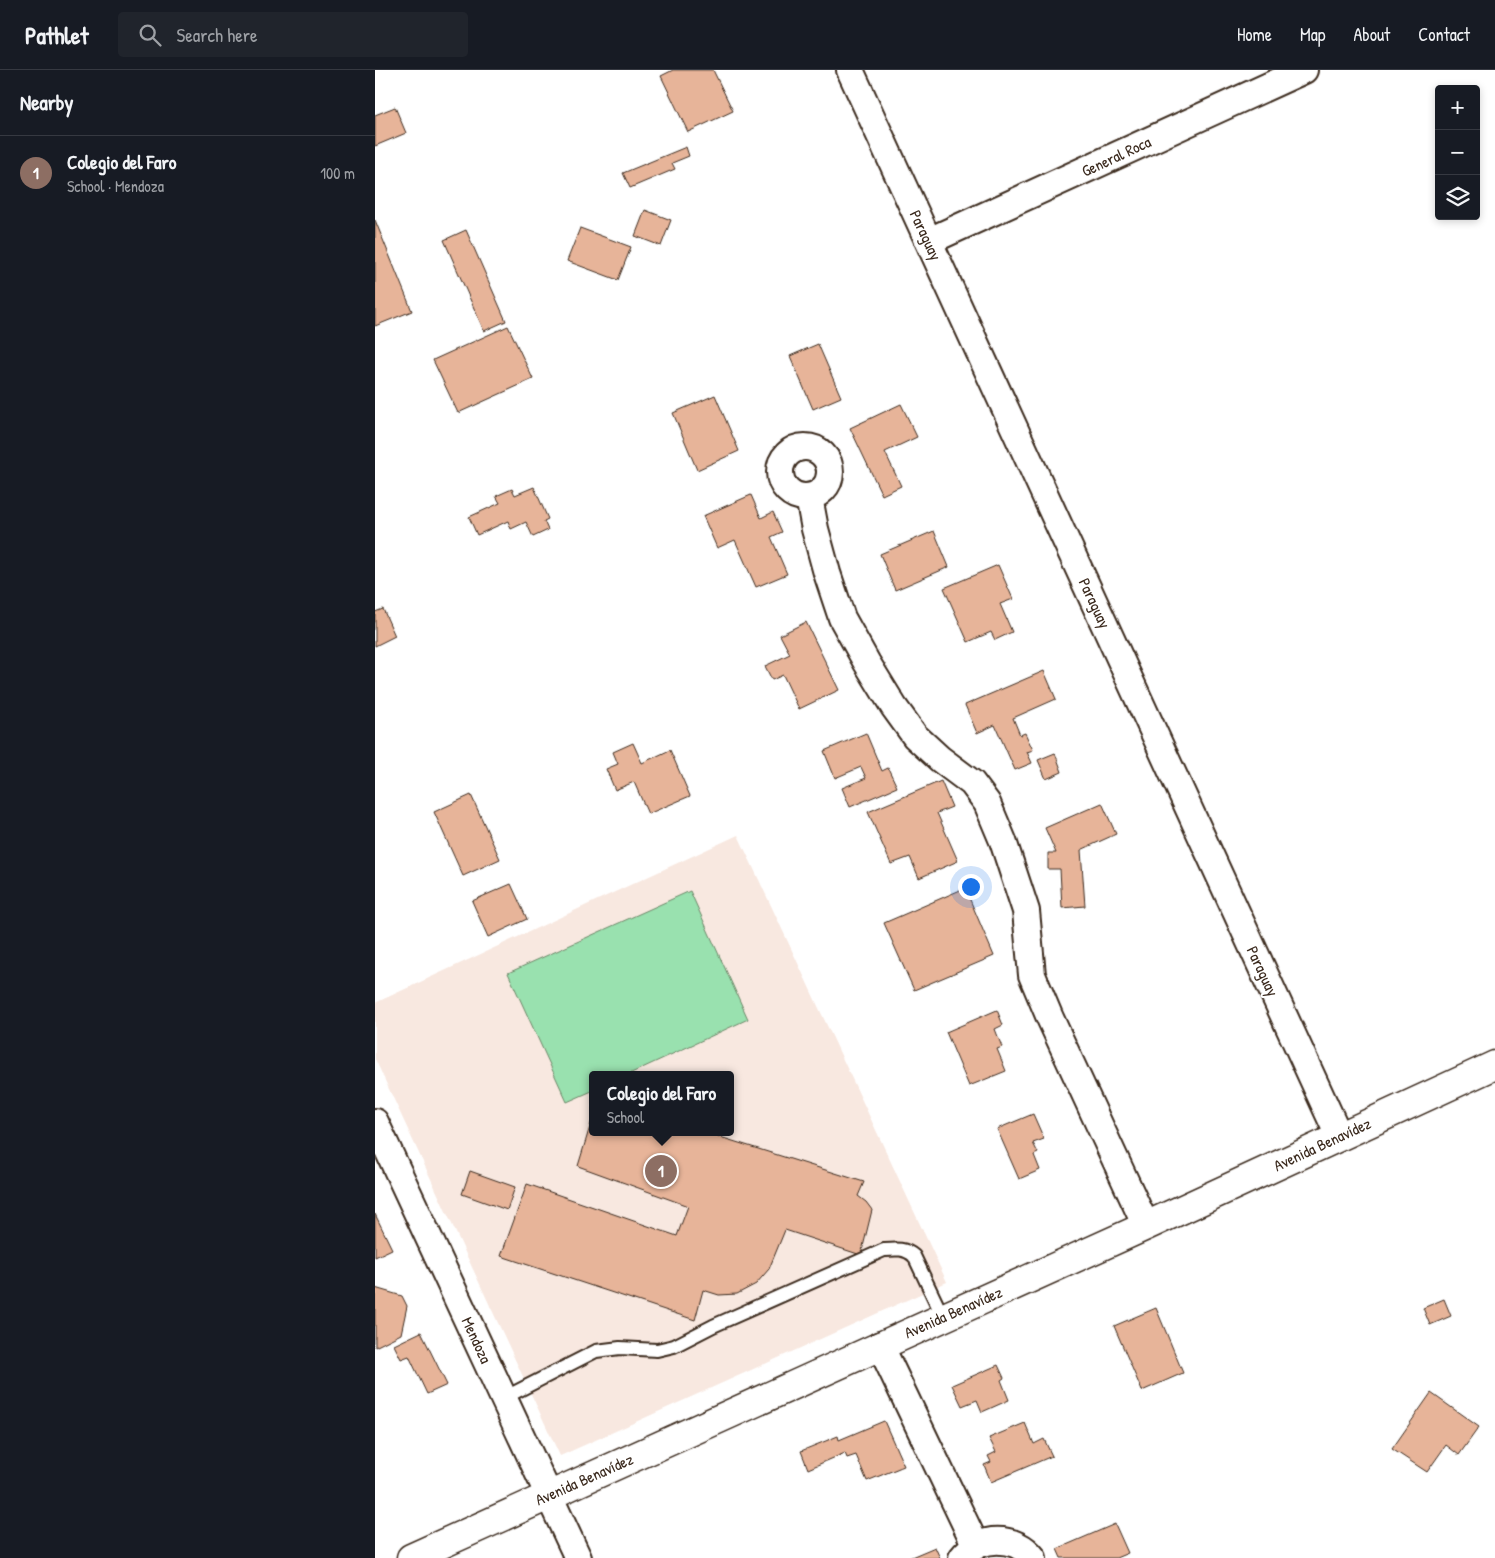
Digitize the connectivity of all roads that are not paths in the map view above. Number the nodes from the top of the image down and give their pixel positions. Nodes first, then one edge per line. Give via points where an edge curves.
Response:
1 (850, 70) edge
2 (1304, 70) edge
3 (929, 241) junction
4 (809, 497) dead end
5 (1495, 1065) edge
6 (375, 1122) edge
7 (1339, 1136) junction
8 (1146, 1226) junction
9 (943, 1317) junction
10 (880, 1345) junction
11 (504, 1398) junction
12 (549, 1495) junction
13 (969, 1552) edge
14 (411, 1558) edge
15 (578, 1558) edge
16 (1033, 1558) edge

1 - 3 street, Paraguay
2 - 3 street, General Roca
3 - 7 street, Paraguay
4 - 8 street via 827,573 842,618 867,663 915,736 971,783 987,803 1026,911 1032,974
5 - 7 main road, Avenida Benavídez
6 - 11 street, Mendoza
7 - 8 main road, Avenida Benavídez
8 - 9 main road, Avenida Benavídez
9 - 10 main road, Avenida Benavídez
9 - 11 lane via 914,1256 900,1249 884,1250 674,1346 657,1350 619,1348 596,1351
10 - 12 main road, Avenida Benavídez
10 - 13 street
11 - 12 street, Mendoza
12 - 14 main road, Avenida Benavídez
12 - 15 street, Mendoza
13 - 16 street via 989,1541 1003,1540 1017,1545

